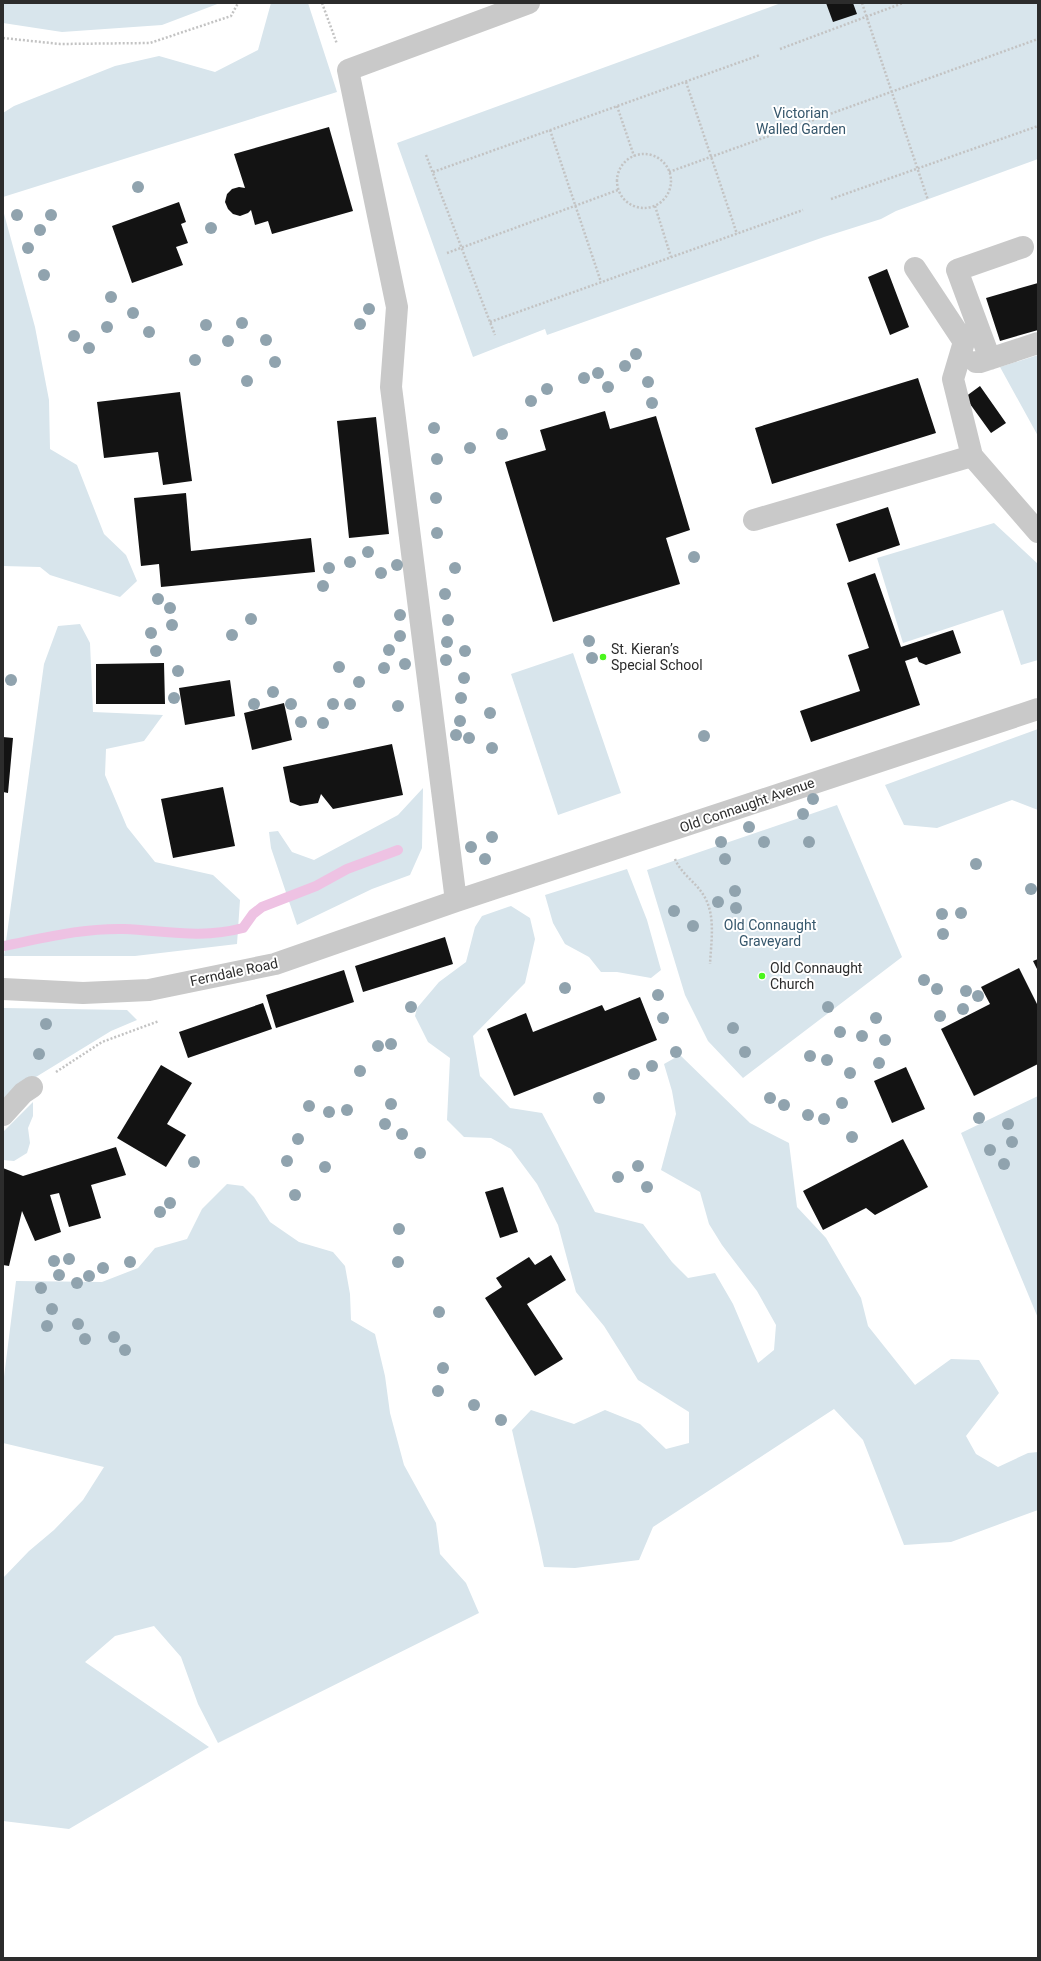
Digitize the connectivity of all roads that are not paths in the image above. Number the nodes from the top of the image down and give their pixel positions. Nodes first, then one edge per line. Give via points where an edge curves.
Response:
1 (529, 3) edge
2 (1022, 247) dead end
3 (915, 268) dead end
4 (1038, 343) edge
5 (959, 357) junction
6 (990, 359) junction
7 (972, 456) junction
8 (754, 520) dead end
9 (1038, 532) edge
10 (1038, 709) edge
11 (456, 901) junction
12 (3, 989) edge
13 (32, 1087) road end
14 (3, 1115) edge

1 - 11 street via 348,70 397,307 391,387
2 - 6 street via 957,270
3 - 5 street via 964,342
4 - 6 street
5 - 6 street via 980,362
5 - 7 street via 953,379
7 - 8 street
7 - 9 street
10 - 11 street, Old Connaught Avenue
11 - 12 street, Ferndale Road via 275,964 149,990 83,993
13 - 14 street

